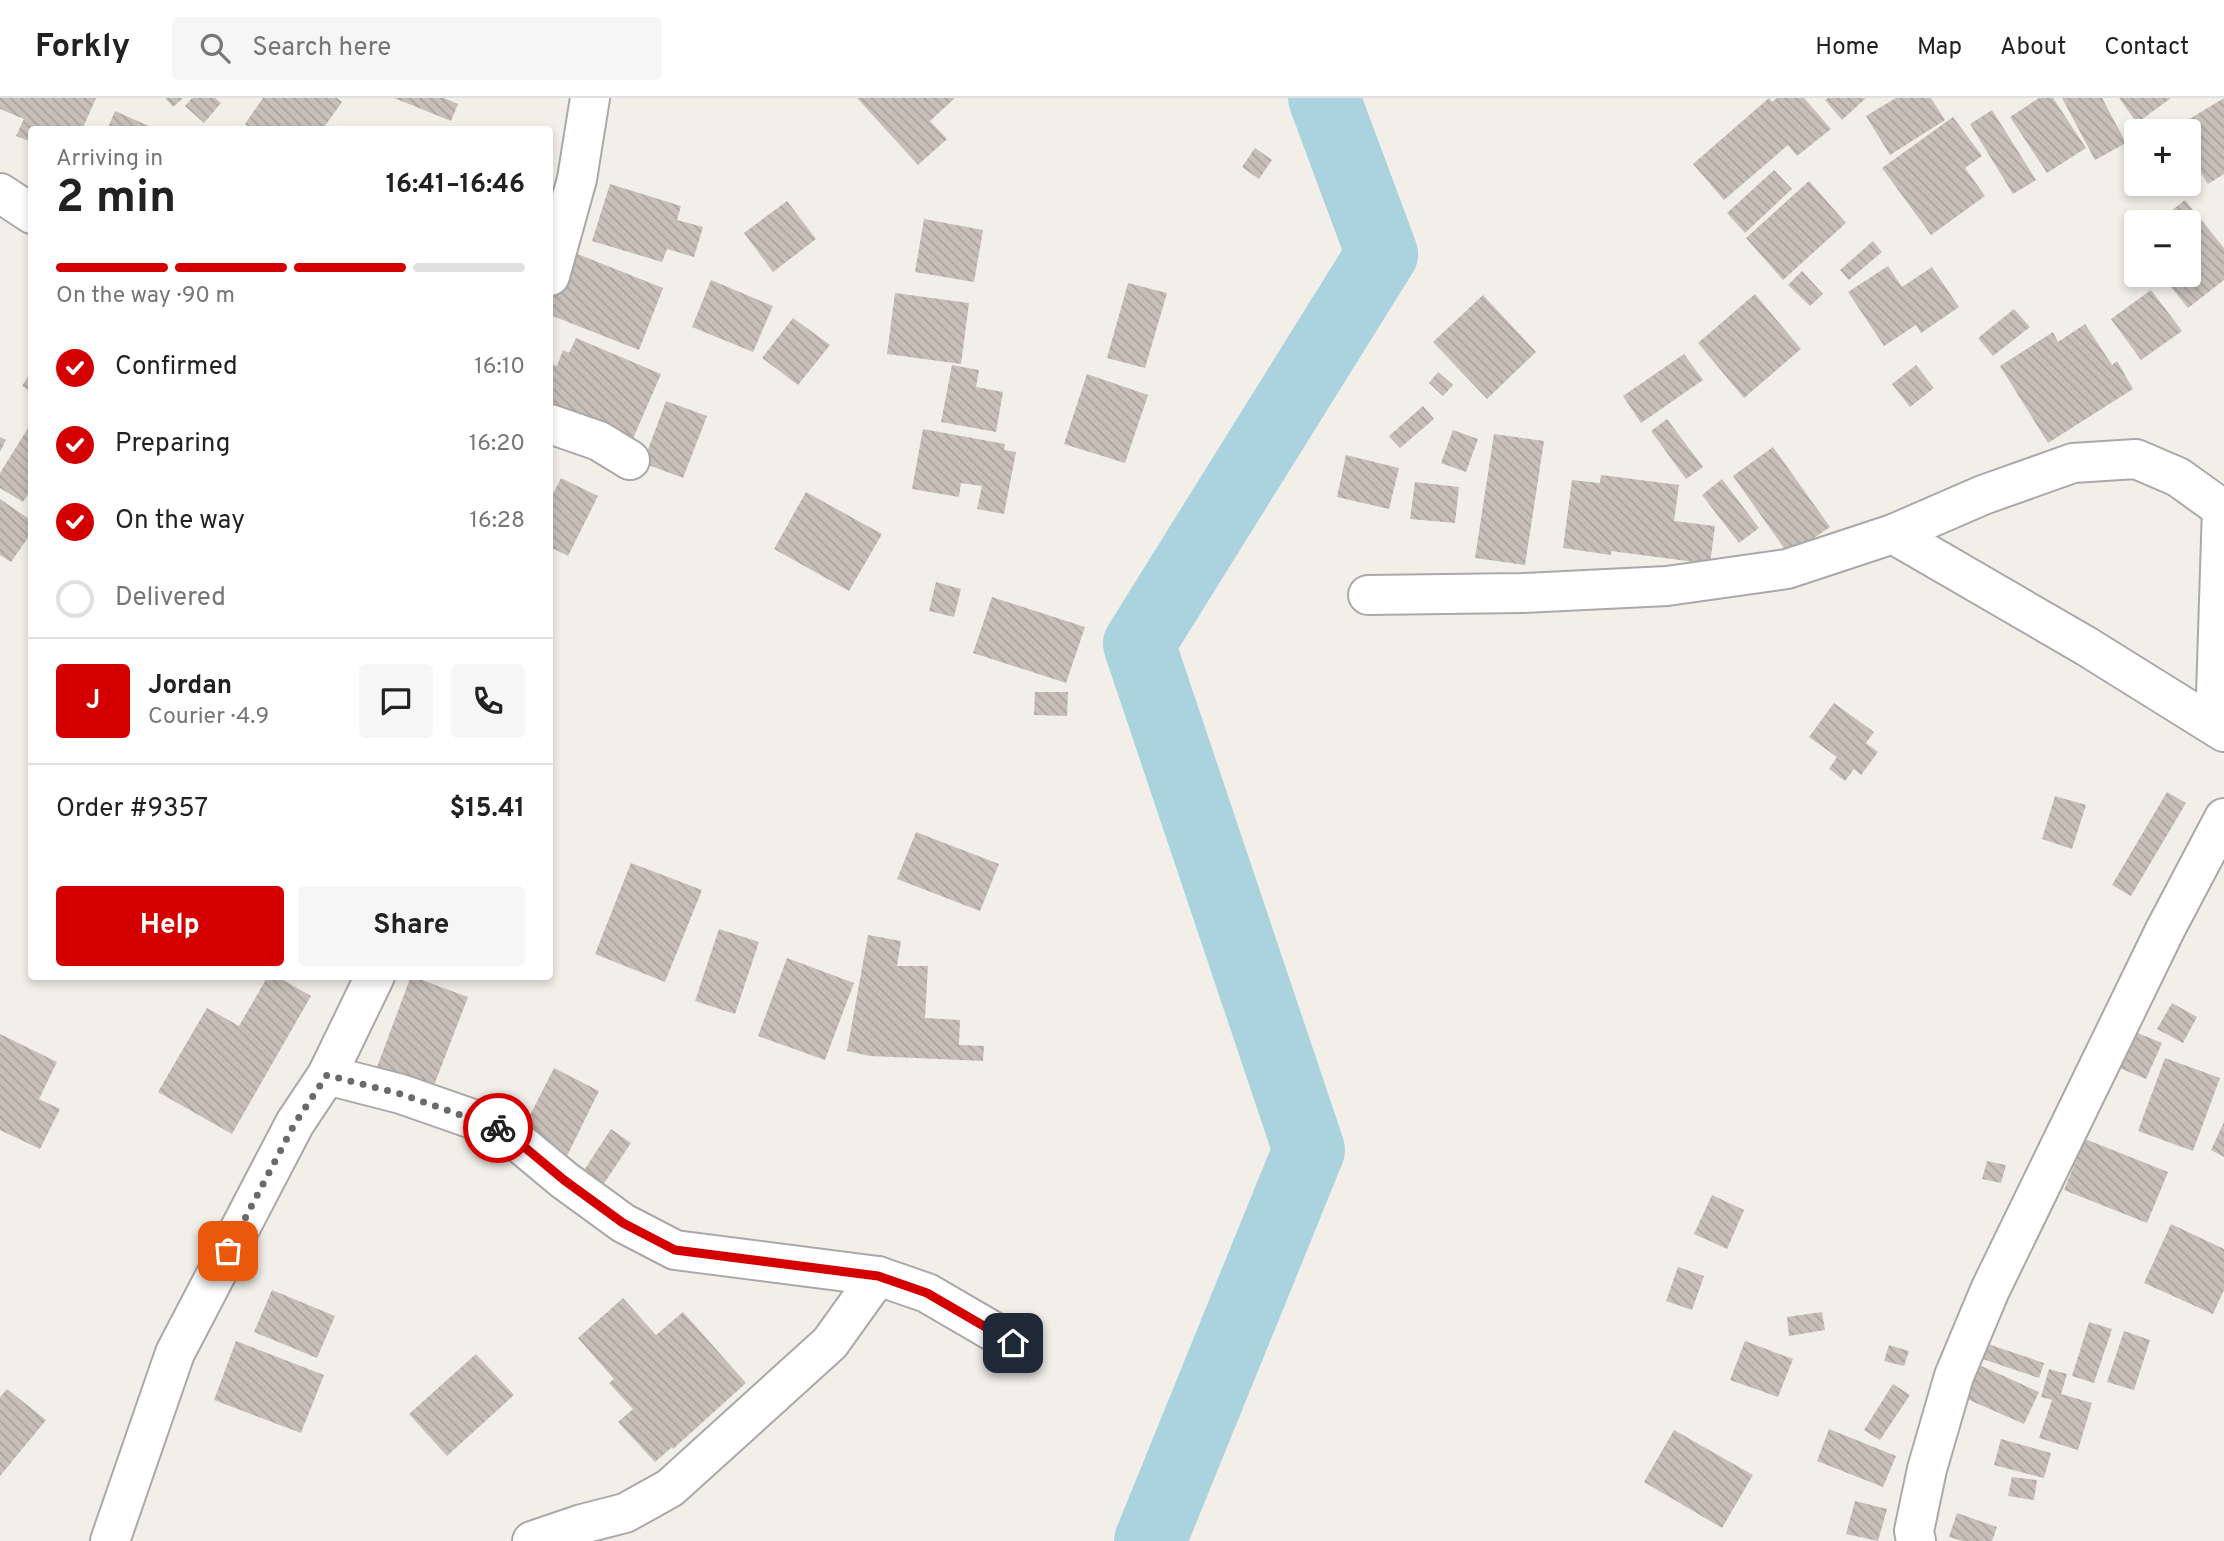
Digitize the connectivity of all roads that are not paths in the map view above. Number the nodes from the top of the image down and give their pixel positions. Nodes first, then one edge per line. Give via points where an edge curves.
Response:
1 (590, 98) edge
2 (0, 193) edge
3 (28, 211) edge
4 (553, 266) edge
5 (553, 425) edge
6 (630, 460) dead end
7 (2223, 509) edge
8 (1893, 534) junction
9 (1368, 595) dead end
10 (2219, 729) edge
11 (2224, 818) edge
12 (373, 980) edge
13 (327, 1075) junction
14 (878, 1276) junction
15 (1013, 1343) dead end
16 (110, 1541) edge
17 (532, 1541) edge
18 (1916, 1541) edge

1 - 4 street via 578,179
2 - 3 street
5 - 6 street via 599,441
7 - 8 street via 2178,477 2136,459 2073,463
7 - 10 street
8 - 9 street via 1787,569 1667,586
8 - 10 street
11 - 18 street via 1985,1302 1954,1376 1931,1456 1914,1531
12 - 13 street
13 - 14 street via 401,1094 504,1130 623,1223 675,1250
13 - 16 street via 295,1123 176,1353
14 - 15 street via 927,1293
14 - 17 street via 830,1343 670,1488 625,1513

